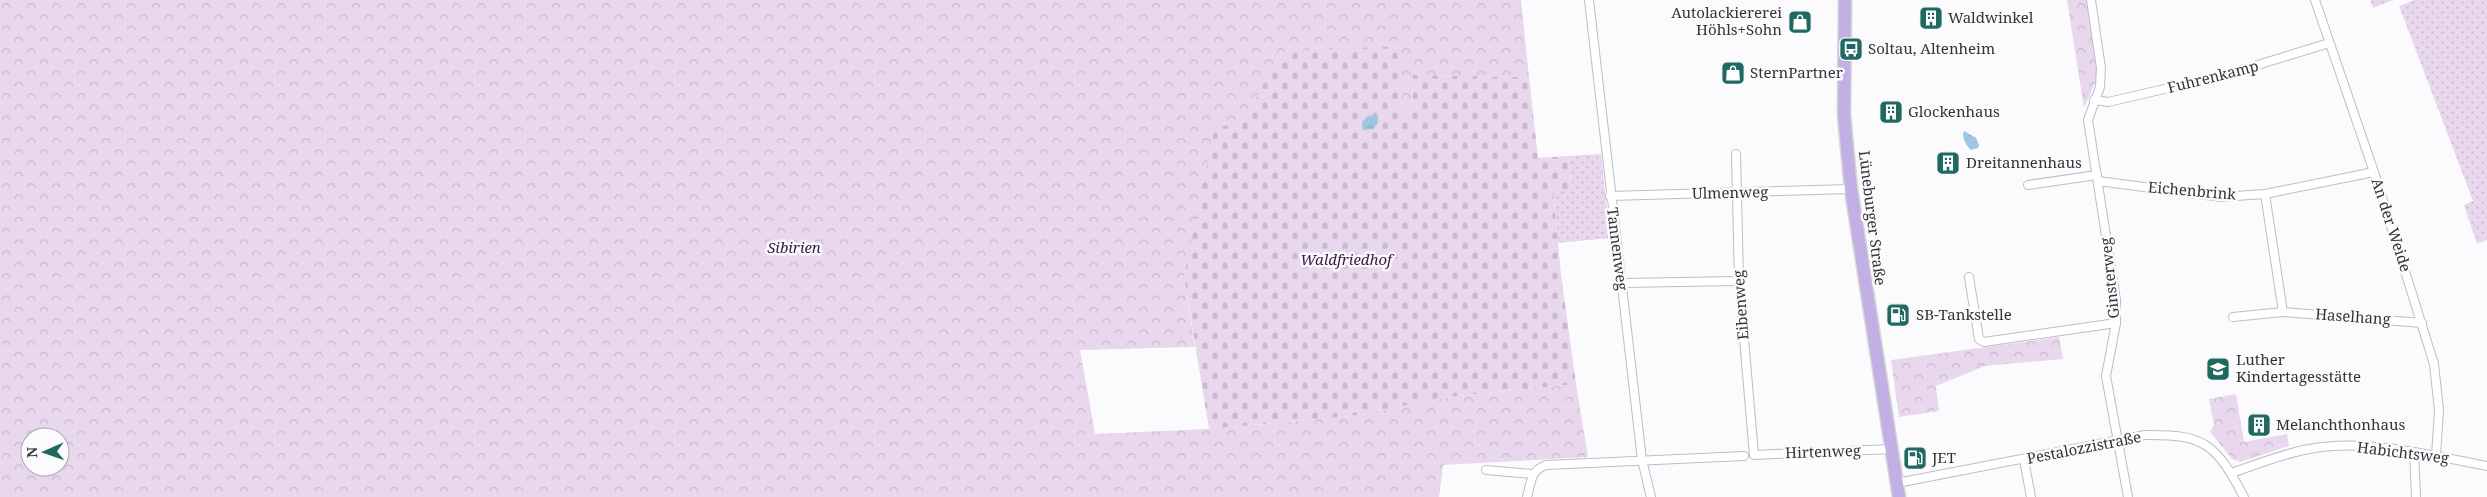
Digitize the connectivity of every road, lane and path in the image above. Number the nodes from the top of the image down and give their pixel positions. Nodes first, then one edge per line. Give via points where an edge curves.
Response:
1 (1589, 0) edge
2 (1845, 0) edge
3 (2091, 0) edge
4 (2315, 0) edge
5 (2329, 43) junction
6 (2094, 100) junction
7 (1736, 154) dead end
8 (2374, 172) junction
9 (2098, 178) junction
10 (2028, 185) dead end
11 (1851, 189) junction
12 (1736, 192) junction
13 (2265, 194) junction
14 (1610, 196) junction
15 (1969, 277) dead end
16 (1738, 281) junction
17 (1621, 283) junction
18 (2284, 312) junction
19 (2233, 317) dead end
20 (2116, 323) junction
21 (2422, 323) junction
22 (2117, 440) junction
23 (1891, 449) junction
24 (2414, 452) junction
25 (1754, 455) joint
26 (1744, 456) dead end
27 (2436, 456) junction
28 (1642, 460) junction
29 (2024, 460) junction
30 (2487, 466) edge
31 (1486, 470) dead end
32 (2231, 473) junction
33 (1532, 474) junction
34 (1897, 483) junction
35 (1527, 497) edge
36 (1651, 497) edge
37 (1899, 497) edge
38 (2032, 497) edge
39 (2128, 497) edge
40 (2244, 497) edge
41 (2416, 497) edge

1 - 14 street, Tannenweg
2 - 11 main road, Lüneburger Straße via 1844,115
3 - 6 street, Ginsterweg via 2101,68 2100,87
4 - 5 street, An der Weide
5 - 6 street, Fuhrenkamp via 2225,75 2108,102
5 - 8 street, An der Weide
6 - 9 street, Ginsterweg via 2088,120
7 - 12 street, Eibenweg
8 - 13 street, Eichenbrink
8 - 21 street, An der Weide
9 - 10 street
9 - 13 street, Eichenbrink via 2221,197
9 - 20 street, Ginsterweg via 2116,300
11 - 12 street, Ulmenweg
11 - 23 main road, Lüneburger Straße
12 - 14 street, Ulmenweg
12 - 16 street, Eibenweg
13 - 18 street
14 - 17 street, Tannenweg
15 - 20 street via 1979,339 1984,342
16 - 17 street
16 - 25 street, Eibenweg
17 - 28 street, Tannenweg
18 - 19 street, Haselhang
18 - 21 street, Haselhang
20 - 22 street, Ginsterweg via 2106,376
21 - 27 street, An der Weide via 2437,386
22 - 29 street, Pestalozzistraße
22 - 32 street, Pestalozzistraße via 2145,435 2179,435 2201,442 2220,457
22 - 39 street, Ginsterweg
23 - 25 street, Hirtenweg
23 - 34 main road, Lüneburger Straße
24 - 27 street, Habichtsweg
24 - 32 street, Habichtsweg via 2364,446 2315,448
24 - 41 street
26 - 28 street
27 - 30 street, Habichtsweg
28 - 33 street via 1546,465
28 - 36 street, Tannenweg
29 - 34 street, Pestalozzistraße
29 - 38 street
31 - 33 street
32 - 40 street, Pestalozzistraße
33 - 35 street
34 - 37 main road, Lüneburger Straße

